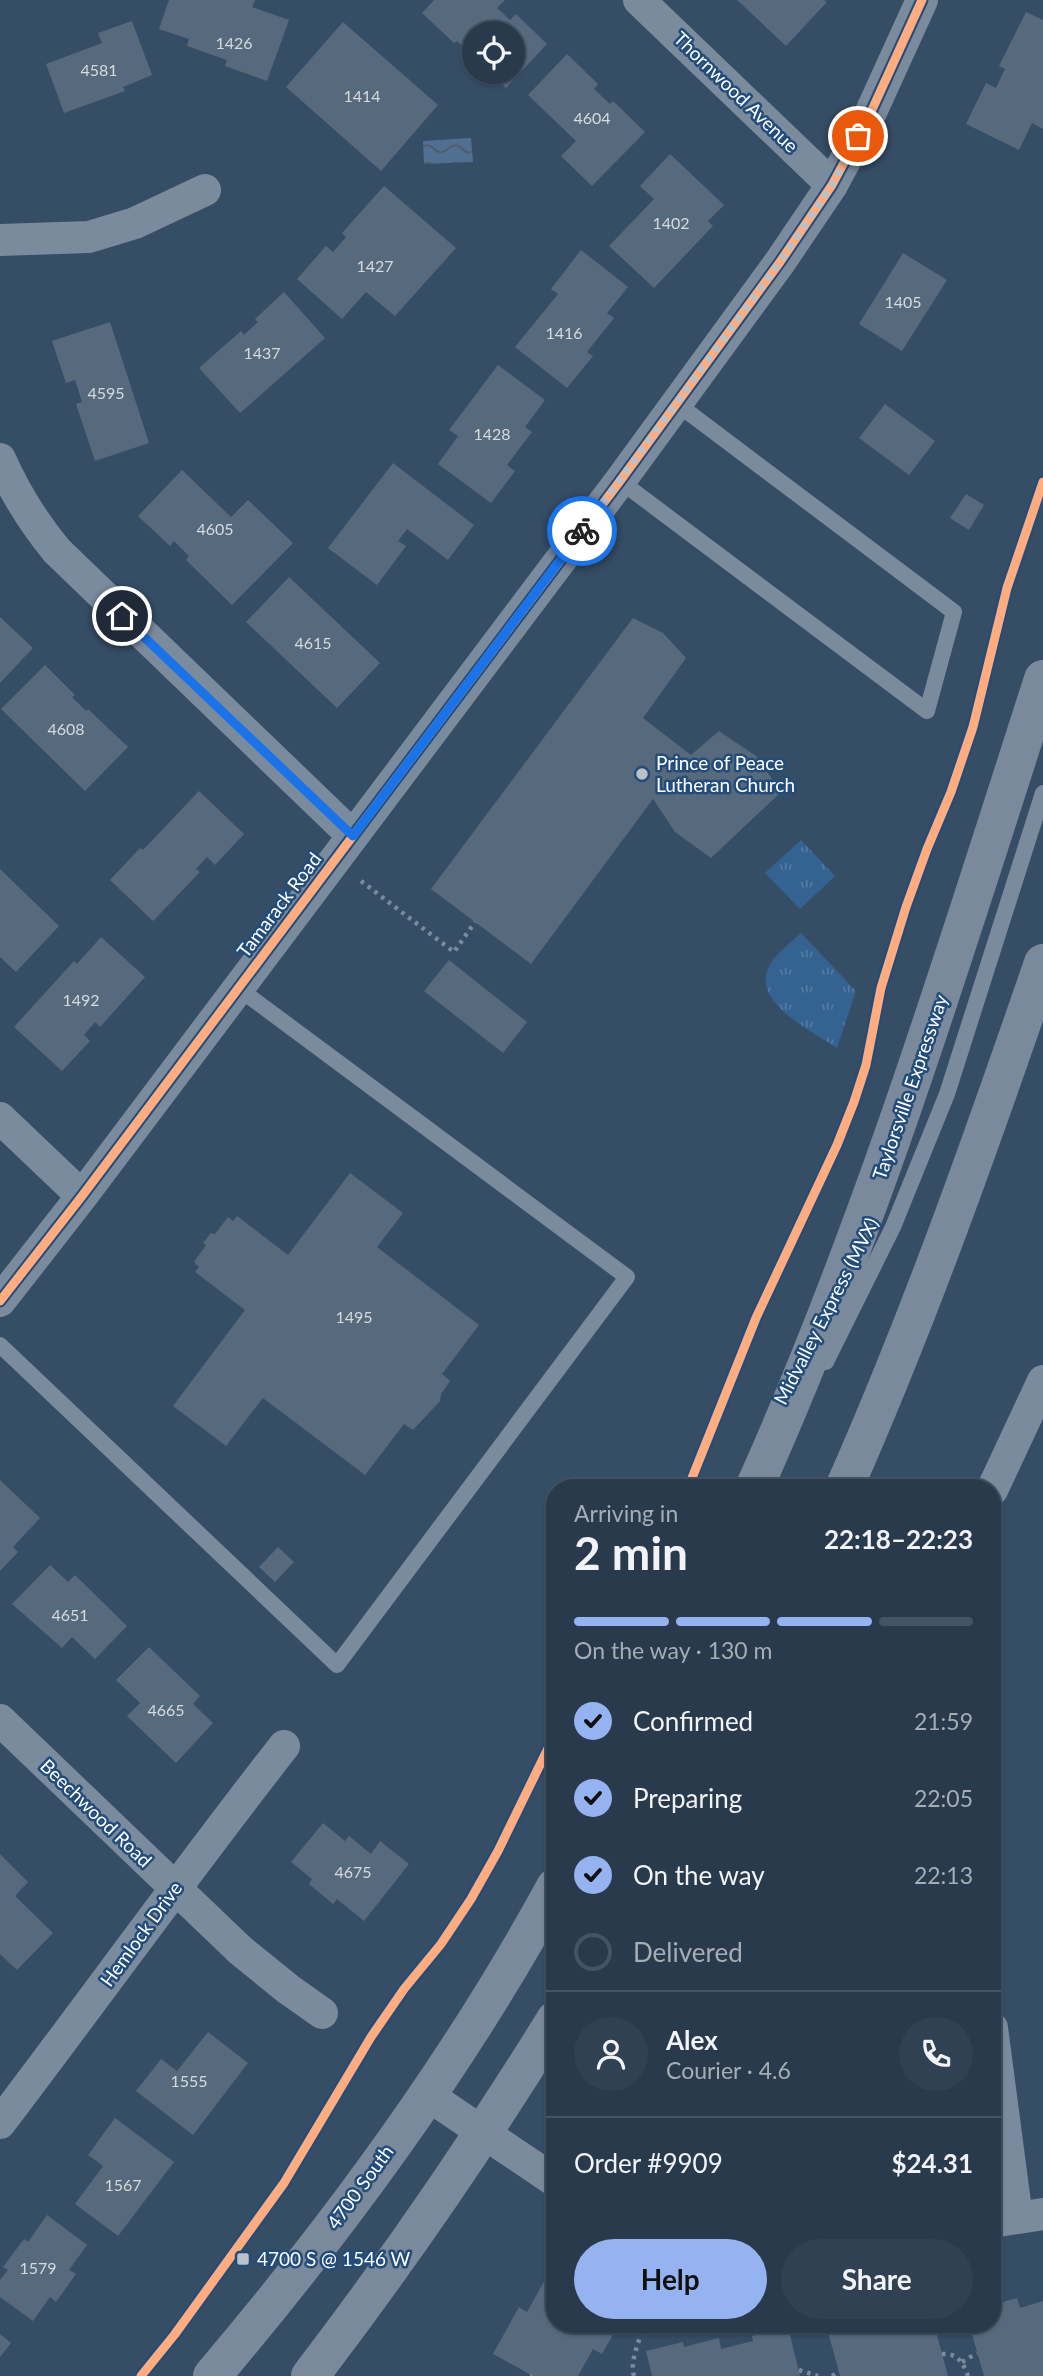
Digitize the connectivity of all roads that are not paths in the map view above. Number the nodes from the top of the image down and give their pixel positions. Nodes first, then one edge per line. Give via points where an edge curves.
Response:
1 (639, 0) edge
2 (922, 0) edge
3 (832, 185) junction
4 (205, 190) dead end
5 (0, 240) edge
6 (676, 403) junction
7 (0, 459) edge
8 (620, 481) junction
9 (1043, 679) edge
10 (1043, 793) edge
11 (353, 836) junction
12 (1043, 963) edge
13 (238, 988) junction
14 (0, 1118) edge
15 (82, 1196) junction
16 (0, 1301) edge
17 (0, 1345) edge
18 (1043, 1381) edge
19 (758, 1479) edge
20 (759, 1479) edge
21 (848, 1479) edge
22 (997, 1479) edge
23 (0, 1720) edge
24 (284, 1746) dead end
25 (175, 1890) junction
26 (546, 1903) edge
27 (322, 2013) dead end
28 (546, 2034) edge
29 (426, 2094) junction
30 (1001, 2096) edge
31 (0, 2123) edge
32 (484, 2133) junction
33 (546, 2175) edge
34 (1017, 2218) edge
35 (212, 2376) edge
36 (310, 2376) edge

1 - 3 street, Thornwood Avenue
2 - 3 street, Tamarack Road
3 - 6 street, Tamarack Road
4 - 5 street via 135,223 89,237
6 - 8 street, Tamarack Road
6 - 8 lane via 954,612 927,711
7 - 11 street via 33,522 57,551
8 - 11 street, Tamarack Road
9 - 19 main road, Taylorsville Expressway via 872,1199
10 - 20 lane, Midvalley Express (MVX) via 947,1094 921,1161 851,1315
11 - 13 street, Tamarack Road
12 - 21 main road via 925,1295
13 - 15 street, Tamarack Road
13 - 17 lane via 627,1277 337,1665
14 - 15 street
15 - 16 street, Tamarack Road
18 - 22 street
23 - 25 street, Beechwood Road
24 - 25 street, Hemlock Drive
25 - 27 street, Beechwood Road via 240,1950
25 - 31 street, Hemlock Drive
26 - 29 main road via 498,1986
28 - 32 main road
29 - 32 street
29 - 35 main road, 4700 South via 330,2229
30 - 34 street
32 - 33 street
32 - 36 main road

